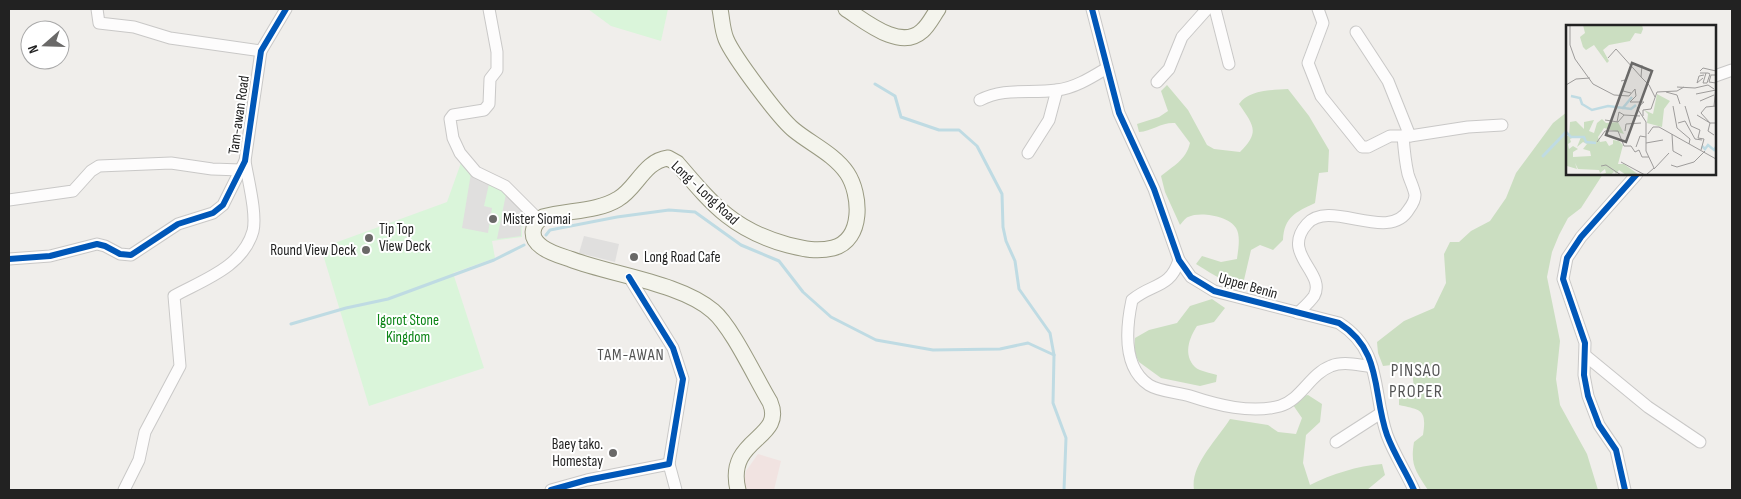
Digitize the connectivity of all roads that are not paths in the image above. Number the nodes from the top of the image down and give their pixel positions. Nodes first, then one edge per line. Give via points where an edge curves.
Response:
1 (97, 9) edge
2 (286, 9) edge
3 (490, 9) edge
4 (720, 9) edge
5 (846, 9) edge
6 (938, 9) edge
7 (1092, 9) edge
8 (1207, 9) edge
9 (1215, 9) edge
10 (1318, 9) edge
11 (1356, 32) dead end
12 (261, 51) junction
13 (1228, 64) dead end
14 (1107, 68) junction
15 (1732, 70) edge
16 (1716, 76) edge
17 (1157, 82) dead end
18 (1057, 90) junction
19 (980, 100) dead end
20 (1502, 125) dead end
21 (1406, 136) junction
22 (1028, 153) dead end
23 (244, 166) junction
24 (1636, 175) edge
25 (9, 200) edge
26 (539, 220) junction
27 (9, 259) edge
28 (1179, 260) junction
29 (629, 277) junction
30 (1298, 313) junction
31 (1586, 356) junction
32 (1372, 367) junction
33 (1381, 413) junction
34 (1336, 442) dead end
35 (1700, 442) dead end
36 (670, 464) junction
37 (124, 490) edge
38 (552, 490) edge
39 (676, 490) edge
40 (738, 490) edge
41 (1414, 490) edge
42 (1625, 490) edge

1 - 12 street via 99,24
2 - 12 street, Tam-awan Road
3 - 26 street via 498,70 490,79 489,104 484,110 453,115 451,130 460,152 476,172 505,186
4 - 26 main road, Long - Long Road via 730,47 785,122 834,159 850,178 857,205 856,222 849,238 836,247 816,251 744,229 678,163 668,158 649,167 617,200
5 - 6 main road via 884,33 911,37 921,32
7 - 14 street, Upper Benin
8 - 17 street via 1182,37 1169,69
9 - 13 street
10 - 21 street via 1323,23 1308,63 1321,96 1362,147 1390,136
11 - 21 street via 1388,81
12 - 23 street, Tam-awan Road
14 - 18 street via 1074,86
14 - 28 street, Upper Benin via 1119,113 1154,189
15 - 16 street
18 - 19 street via 1006,92
18 - 22 street via 1049,120
20 - 21 street
21 - 30 street via 1405,162 1415,194 1414,201 1397,222 1331,216 1319,217 1306,224 1299,237 1299,252 1315,279 1316,287 1314,296
23 - 25 street via 212,169 171,164 99,166 73,191
23 - 27 street, Tam-awan Road via 229,196 213,213 178,224 131,255 97,244 50,256
23 - 37 street via 253,230 239,256 228,267 174,296 180,366 145,432 139,460
24 - 31 street via 1601,212 1568,258 1563,279 1581,328
26 - 29 main road via 533,228 533,236 546,250
28 - 30 street, Upper Benin via 1191,277 1214,290
28 - 32 street via 1170,279 1132,300 1128,352 1150,386 1228,406 1271,408 1291,401 1331,366
29 - 36 street via 673,348 683,379
29 - 40 main road via 681,293 713,311 770,402 774,415 770,426 748,446 737,464
30 - 32 street, Upper Benin via 1339,323 1351,330 1362,342
31 - 35 street via 1648,407
31 - 42 street via 1584,375 1588,396 1599,426 1616,450
32 - 33 street, Upper Benin
33 - 34 street
33 - 41 street, Upper Benin via 1387,436
36 - 38 street
36 - 39 street

